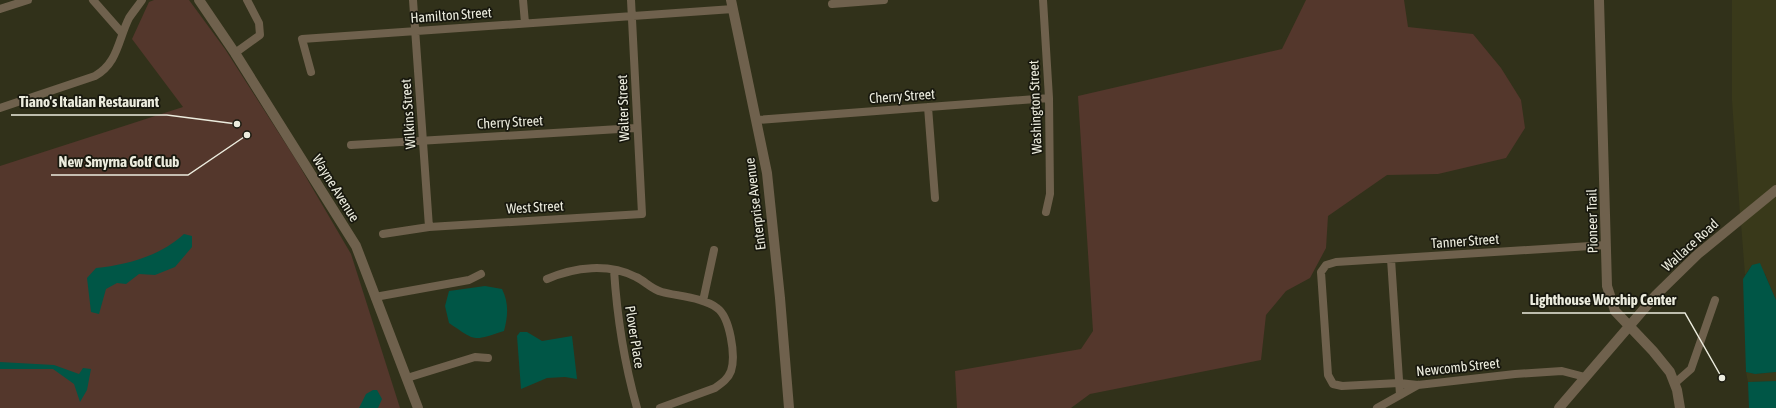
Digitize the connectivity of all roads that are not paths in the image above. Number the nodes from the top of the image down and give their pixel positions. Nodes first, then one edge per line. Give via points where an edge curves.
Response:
1 (28, 0) edge
2 (93, 0) edge
3 (142, 0) edge
4 (199, 0) edge
5 (247, 0) edge
6 (413, 0) edge
7 (523, 0) edge
8 (631, 0) edge
9 (884, 0) edge
10 (1043, 0) edge
11 (1599, 0) edge
12 (11, 3) edge
13 (832, 4) dead end
14 (732, 5) edge
15 (0, 9) edge
16 (632, 16) junction
17 (525, 24) junction
18 (415, 30) junction
19 (122, 33) junction
20 (235, 53) junction
21 (311, 72) dead end
22 (1049, 98) junction
23 (928, 107) junction
24 (0, 108) edge
25 (757, 120) junction
26 (636, 128) junction
27 (423, 140) junction
28 (351, 145) dead end
29 (1776, 190) edge
30 (935, 198) dead end
31 (1046, 212) dead end
32 (642, 214) joint
33 (429, 226) junction
34 (383, 234) dead end
35 (1606, 245) junction
36 (714, 250) dead end
37 (1391, 259) junction
38 (614, 270) junction
39 (480, 274) dead end
40 (547, 279) dead end
41 (375, 297) junction
42 (1715, 300) dead end
43 (703, 302) junction
44 (1629, 326) junction
45 (488, 358) dead end
46 (1585, 377) junction
47 (407, 378) junction
48 (1399, 383) junction
49 (1675, 383) junction
50 (1333, 384) joint
51 (1418, 385) junction
52 (1400, 395) junction
53 (418, 408) edge
54 (638, 408) edge
55 (660, 408) edge
56 (789, 408) edge
57 (1377, 408) edge
58 (1559, 408) edge
59 (1680, 408) edge

1 - 12 street
2 - 19 street
3 - 19 street
4 - 20 street, Wayne Avenue
5 - 20 street via 258,23 260,35
6 - 18 street, Wilkins Street
7 - 17 street
8 - 16 street, Walter Street
9 - 13 street
10 - 22 street, Washington Street
11 - 35 street, Pioneer Trail
12 - 15 street
14 - 16 street, Hamilton Street
14 - 25 street, Enterprise Avenue
16 - 17 street, Hamilton Street
16 - 26 street, Walter Street
17 - 18 street, Hamilton Street
18 - 21 street, Hamilton Street via 302,39
18 - 27 street, Wilkins Street
19 - 24 street via 112,62 105,70 95,76
20 - 41 street, Wayne Avenue via 356,246
22 - 23 street, Cherry Street
22 - 31 street, Washington Street via 1050,194
23 - 25 street, Cherry Street
23 - 30 street
25 - 56 street, Enterprise Avenue via 767,173
26 - 27 street, Cherry Street
26 - 32 street, Walter Street
27 - 28 street, Cherry Street
27 - 33 street, Wilkins Street
29 - 44 street, Wallace Road via 1698,254
32 - 33 street, West Street
33 - 34 street, West Street
35 - 37 street, Tanner Street
35 - 44 street, Pioneer Trail via 1607,286 1610,299 1615,311
36 - 43 street
37 - 48 street
37 - 50 street, Tanner Street via 1336,262 1326,265 1321,272 1328,374
38 - 40 street via 595,268 564,272
38 - 43 street via 636,277 653,289
38 - 54 street, Plover Place via 618,321 627,374
39 - 41 street via 469,280
41 - 47 street, Wayne Avenue
42 - 49 street via 1691,368
43 - 55 street via 717,307 729,325 732,369 723,383 715,388
44 - 46 street
44 - 49 street, Pioneer Trail via 1670,372
45 - 47 street via 474,357
46 - 51 street, Newcomb Street via 1562,371
46 - 58 street
47 - 53 street, Wayne Avenue
48 - 50 street, Newcomb Street via 1342,386
48 - 51 street, Newcomb Street
48 - 52 street
49 - 59 street, Pioneer Trail
51 - 52 street
52 - 57 street

